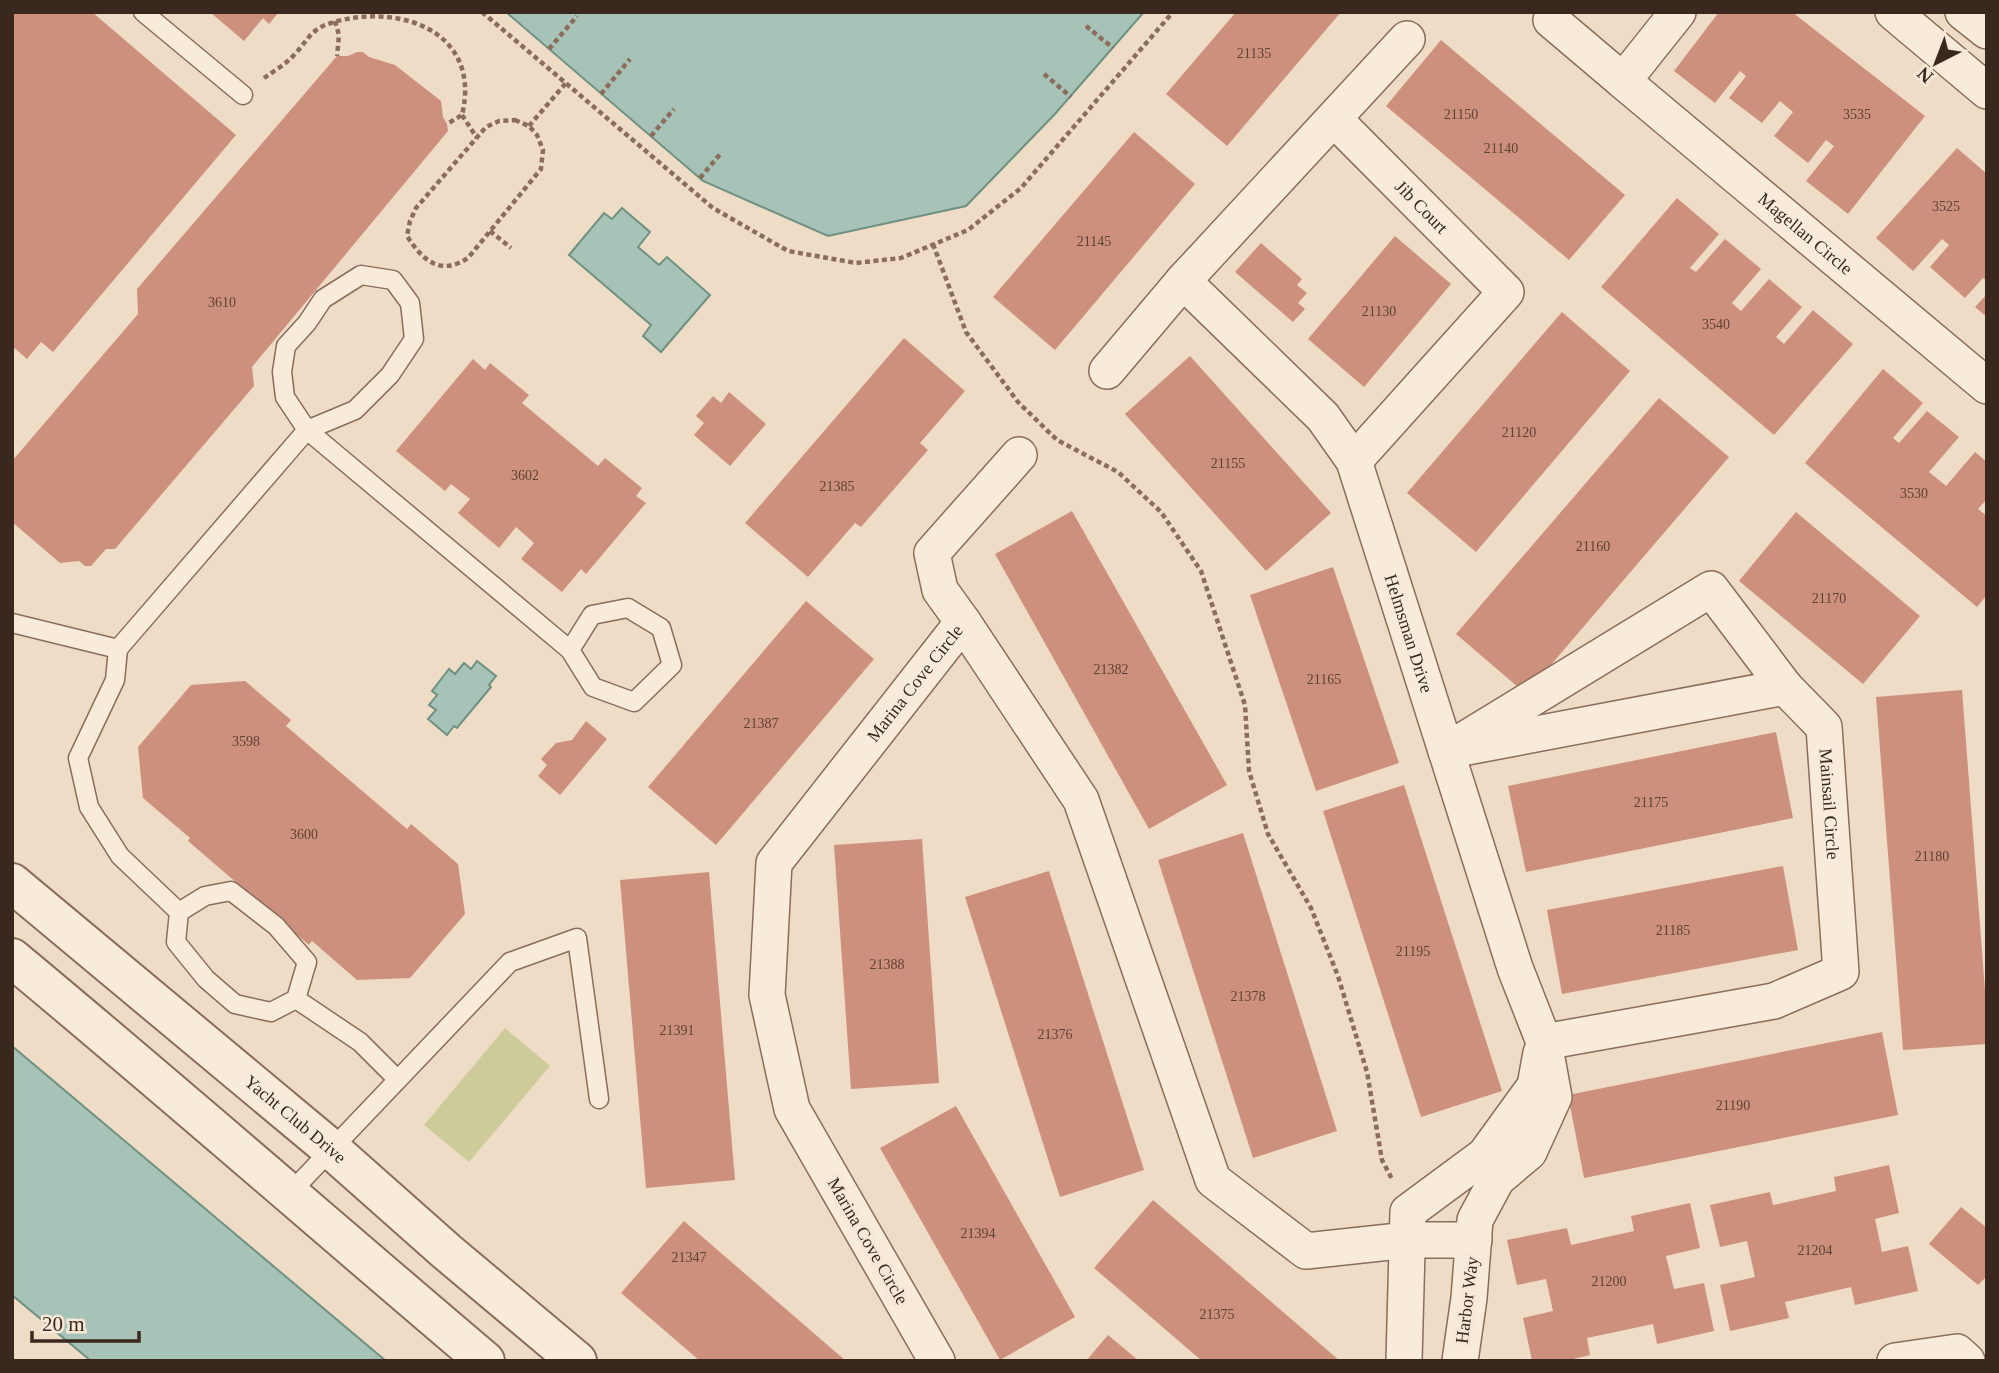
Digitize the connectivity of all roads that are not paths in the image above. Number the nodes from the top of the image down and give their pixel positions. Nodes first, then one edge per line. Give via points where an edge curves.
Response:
1 (144, 12) edge
2 (1678, 12) edge
3 (1893, 12) edge
4 (1963, 12) edge
5 (1551, 20) dead end
6 (1987, 31) edge
7 (1407, 39) dead end
8 (1623, 81) junction
9 (1987, 91) edge
10 (243, 94) road end
11 (1334, 119) junction
12 (1184, 281) junction
13 (1107, 372) dead end
14 (1987, 386) edge
15 (307, 430) junction
16 (1019, 455) dead end
17 (1354, 461) junction
18 (963, 622) junction
19 (12, 623) edge
20 (118, 649) junction
21 (570, 650) junction
22 (1785, 687) junction
23 (1446, 751) junction
24 (12, 883) edge
25 (179, 912) junction
26 (12, 958) edge
27 (296, 999) junction
28 (1544, 1042) junction
29 (397, 1079) junction
30 (599, 1099) dead end
31 (331, 1149) junction
32 (289, 1194) junction
33 (1408, 1226) junction
34 (1475, 1230) junction
35 (1306, 1251) joint
36 (485, 1361) edge
37 (576, 1361) edge
38 (937, 1361) edge
39 (1404, 1361) edge
40 (1460, 1361) edge
41 (1895, 1361) edge
42 (1967, 1361) edge

1 - 10 lane
2 - 8 street
3 - 9 street
4 - 6 street
5 - 8 street, Magellan Circle
7 - 11 street
8 - 14 street, Magellan Circle
11 - 12 street
11 - 17 street, Jib Court via 1506,292
12 - 13 street
12 - 17 street, Helmsman Drive via 1323,417
15 - 15 lane via 355,410 390,375 414,339 410,303 393,280 361,275 323,299 286,346 285,397
15 - 20 lane
15 - 21 lane
16 - 18 street via 932,553 940,590
17 - 23 street, Helmsman Drive
18 - 35 street, Marina Cove Circle via 1081,800 1213,1180
18 - 38 street, Marina Cove Circle via 774,863 767,995 792,1109
19 - 20 lane
20 - 25 lane via 115,680 78,758 86,795 120,856
21 - 21 lane via 593,687 634,702 672,665 661,628 628,608 592,615
22 - 23 street
22 - 23 street via 1711,589
22 - 28 street, Mainsail Circle via 1824,727 1842,972 1774,1001
23 - 28 street, Helmsman Drive via 1515,968
24 - 31 street, Yacht Club Drive
25 - 27 lane via 176,942 234,1004 271,1012
25 - 27 lane via 205,896 231,891 276,926 307,962
26 - 32 street
27 - 29 lane via 360,1042
28 - 33 street via 1535,1086 1485,1155
28 - 34 street, Helmsman Drive via 1553,1097 1529,1152 1497,1179
29 - 30 lane via 510,962 577,938
29 - 31 lane
31 - 32 lane
31 - 37 street, Yacht Club Drive
32 - 36 street
33 - 34 street, Harbor Way
33 - 35 street, Harbor Way
33 - 39 street
34 - 40 street, Harbor Way
41 - 42 street via 1957,1352

